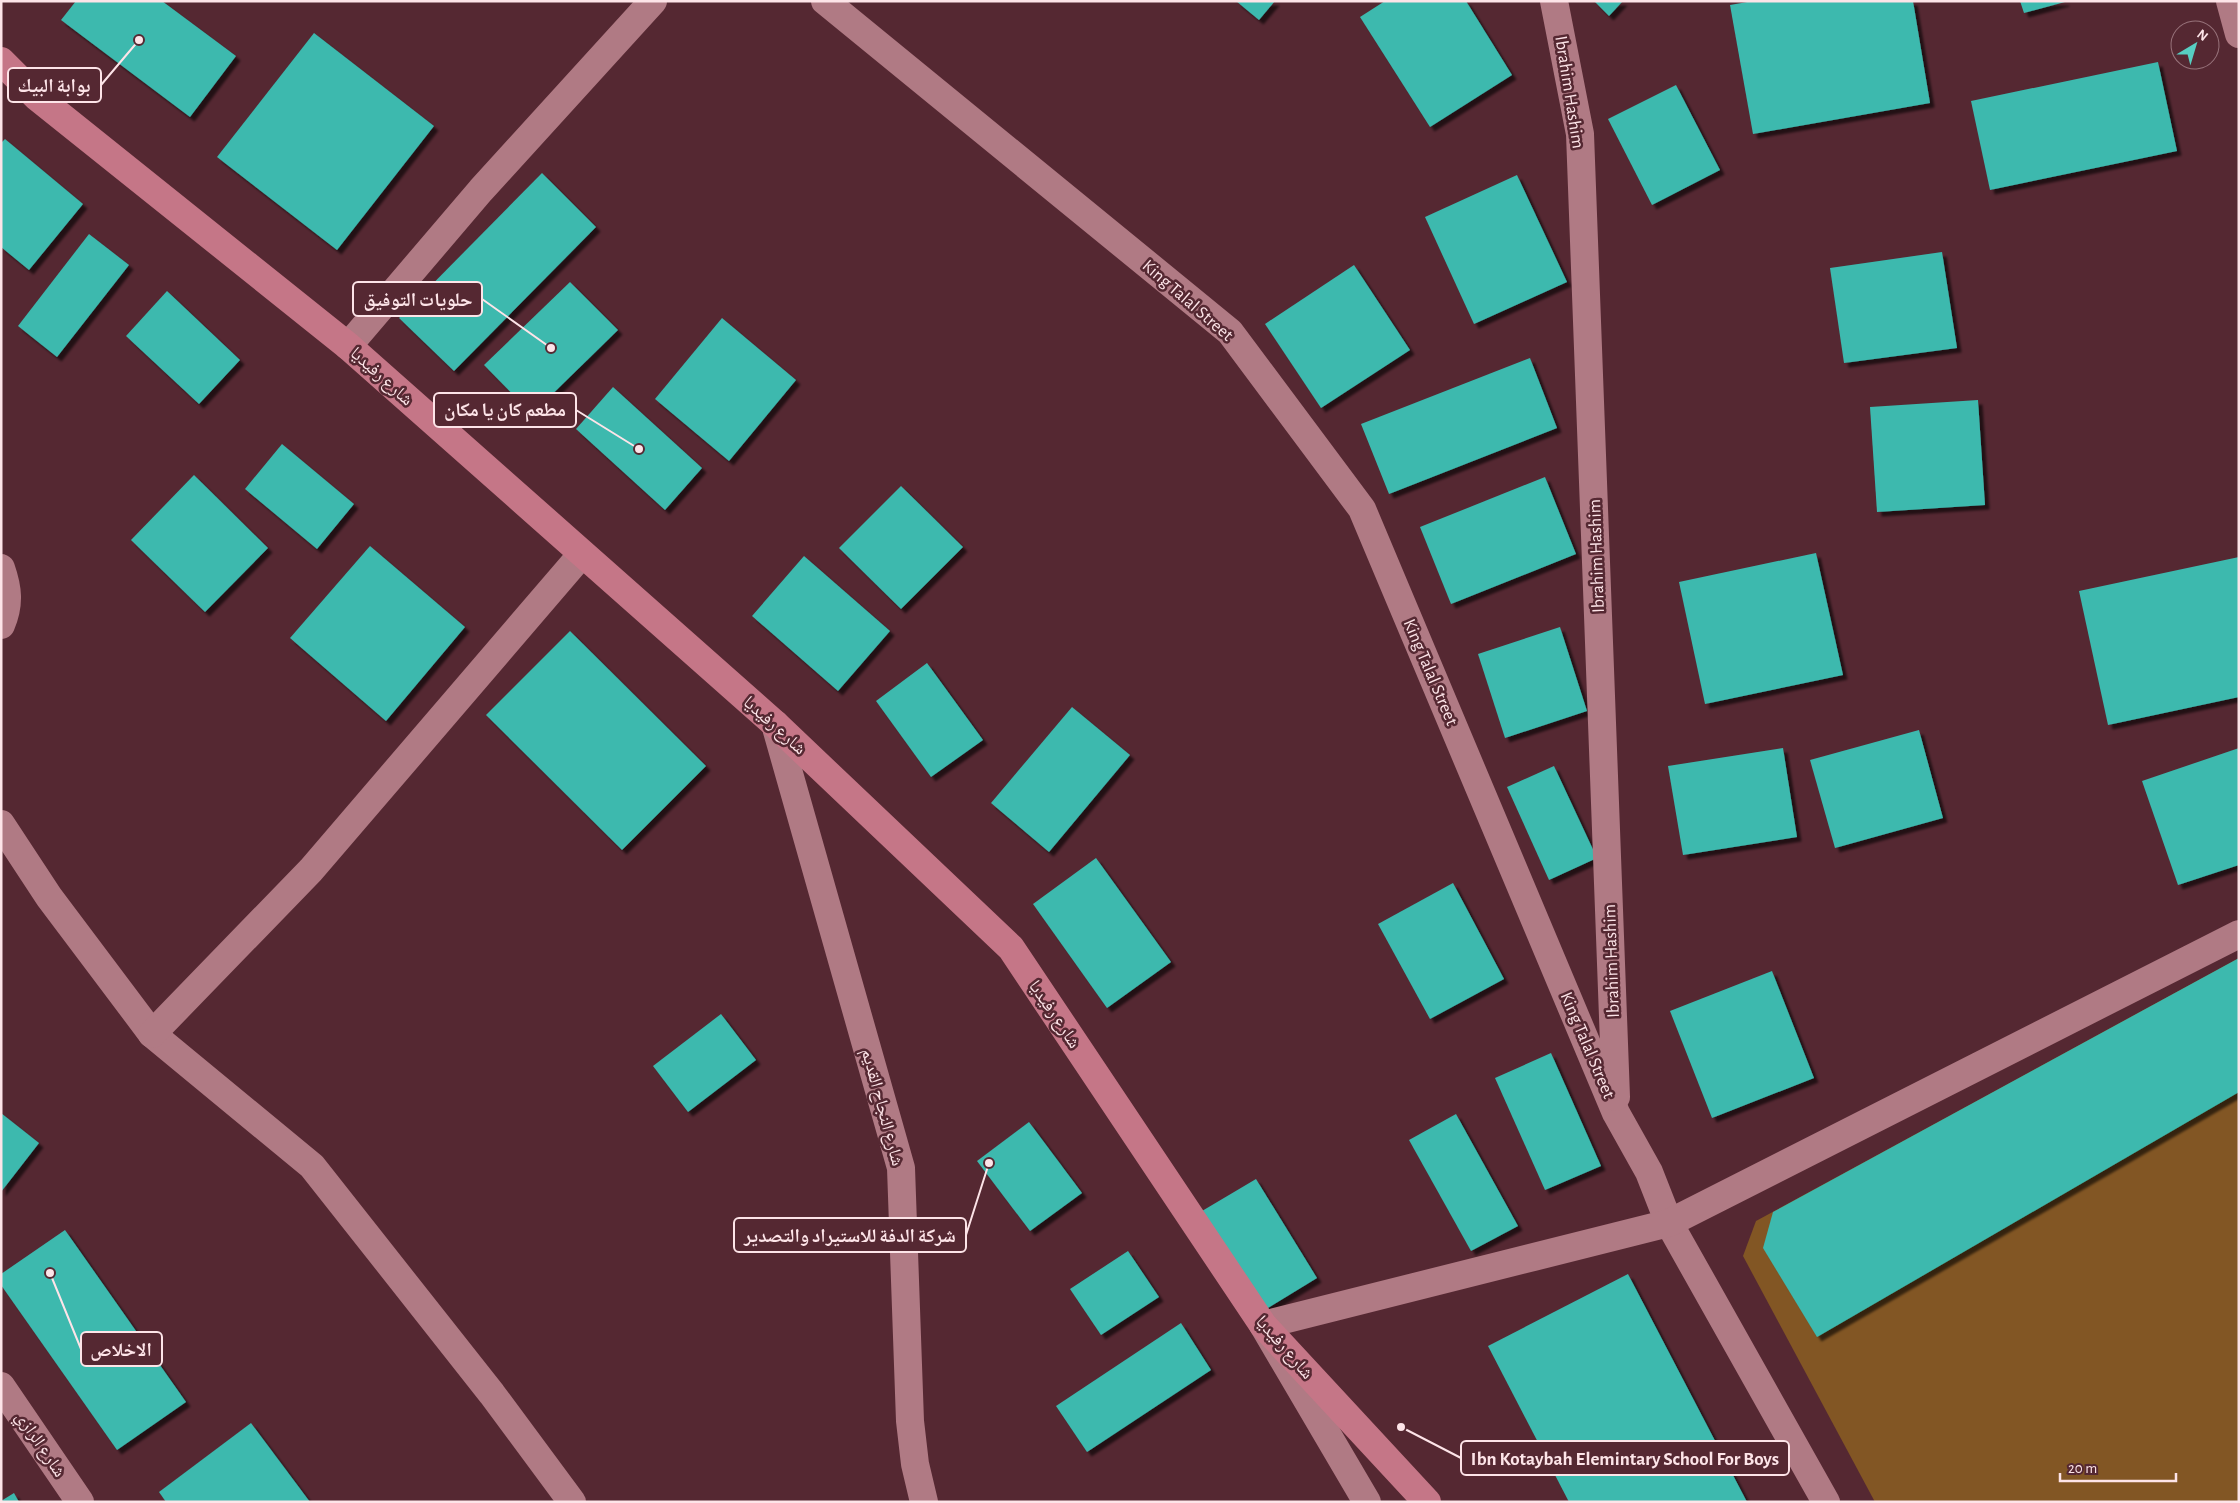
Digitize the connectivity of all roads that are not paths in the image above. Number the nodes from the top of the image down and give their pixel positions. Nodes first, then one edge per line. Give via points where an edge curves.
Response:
1 (653, 1) edge
2 (825, 1) edge
3 (1554, 1) edge
4 (2230, 1) edge
5 (2239, 34) edge
6 (1, 61) edge
7 (348, 346) junction
8 (582, 554) junction
9 (1, 568) edge
10 (1, 625) edge
11 (775, 724) junction
12 (1, 824) edge
13 (2239, 934) edge
14 (152, 1034) junction
15 (1616, 1113) junction
16 (1669, 1223) junction
17 (1263, 1326) junction
18 (1, 1386) edge
19 (80, 1502) edge
20 (572, 1502) edge
21 (924, 1502) edge
22 (1367, 1502) edge
23 (1427, 1502) edge
24 (1826, 1502) edge

1 - 7 street via 481,190
2 - 15 street, King Talal Street via 1230,332 1362,509
3 - 15 street, Ibrahim Hashim via 1580,134
4 - 5 street
6 - 7 main road, شارع رفيديا via 36,97
7 - 8 main road, شارع رفيديا
8 - 11 main road, شارع رفيديا
8 - 14 street via 311,870
9 - 10 street via 8,590 7,612
11 - 17 main road, شارع رفيديا via 1012,948
11 - 21 street, شارع النجاح القديم via 901,1168 910,1421
12 - 14 street via 49,897
13 - 16 street
14 - 20 street via 312,1166 492,1394
15 - 16 street, King Talal Street via 1649,1172
16 - 17 street
16 - 24 street, King Talal Street
17 - 22 street
17 - 23 main road, شارع رفيديا
18 - 19 street, شارع الرازي

